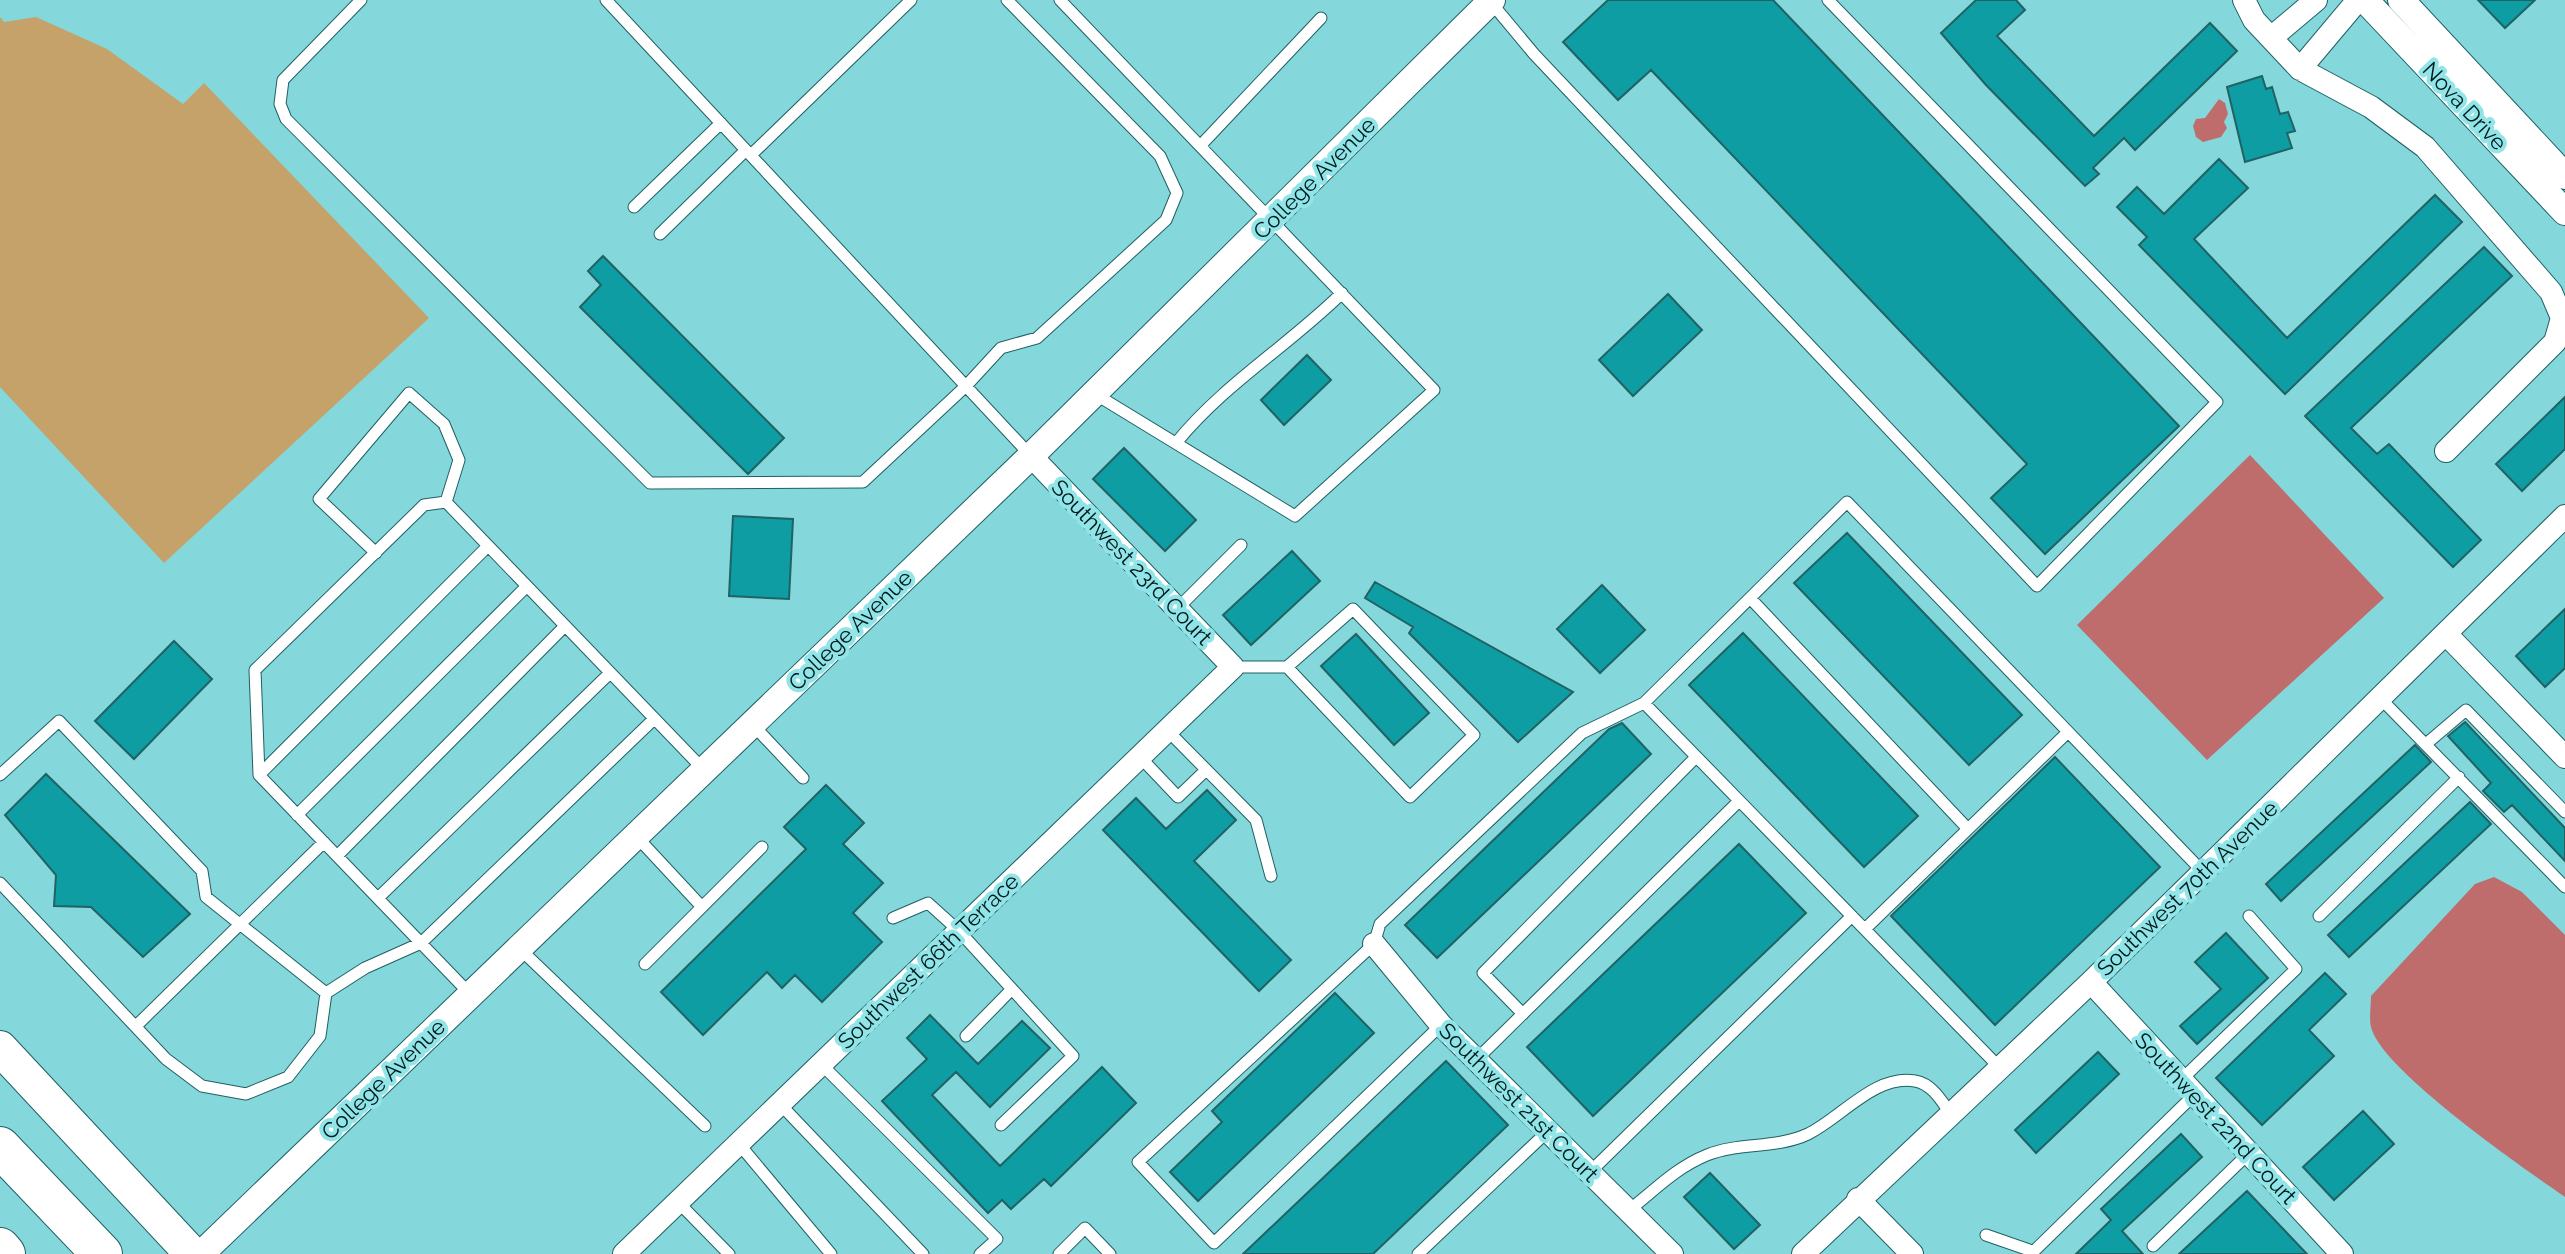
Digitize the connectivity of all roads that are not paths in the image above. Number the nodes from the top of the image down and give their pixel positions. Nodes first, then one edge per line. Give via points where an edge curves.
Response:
1 (361, 0) edge
2 (606, 0) edge
3 (911, 0) edge
4 (1007, 0) edge
5 (1060, 0) edge
6 (1828, 0) edge
7 (2244, 0) edge
8 (2316, 0) edge
9 (2358, 0) edge
10 (2365, 0) edge
11 (2401, 0) edge
12 (1491, 1) edge
13 (1321, 18) dead end
14 (2271, 38) junction
15 (2300, 69) junction
16 (721, 123) junction
17 (1201, 145) junction
18 (748, 153) junction
19 (2565, 176) edge
20 (634, 207) dead end
21 (2565, 212) edge
22 (1273, 219) junction
23 (660, 234) dead end
24 (1342, 293) junction
25 (966, 386) junction
26 (1095, 394) junction
27 (1176, 443) junction
28 (2446, 451) dead end
29 (1031, 456) junction
30 (446, 502) junction
31 (2565, 516) edge
32 (1241, 545) dead end
33 (488, 546) junction
34 (376, 553) junction
35 (527, 586) junction
36 (1750, 598) junction
37 (1177, 609) junction
38 (565, 626) junction
39 (2447, 635) junction
40 (1233, 667) junction
41 (1287, 667) junction
42 (610, 673) junction
43 (2381, 699) junction
44 (1644, 703) junction
45 (654, 719) junction
46 (753, 724) junction
47 (1167, 730) junction
48 (2068, 732) junction
49 (2426, 744) junction
50 (1140, 757) junction
51 (1696, 757) junction
52 (2565, 757) edge
53 (1206, 770) junction
54 (704, 771) junction
55 (0, 775) edge
56 (259, 775) junction
57 (2459, 777) junction
58 (803, 778) dead end
59 (1739, 801) junction
60 (2565, 812) edge
61 (297, 815) junction
62 (1968, 829) junction
63 (636, 836) junction
64 (324, 842) junction
65 (762, 847) dead end
66 (337, 856) junction
67 (2203, 872) junction
68 (1271, 876) dead end
69 (0, 883) edge
70 (2565, 887) edge
71 (378, 898) junction
72 (702, 907) junction
73 (1852, 916) junction
74 (2249, 916) dead end
75 (2319, 916) dead end
76 (893, 918) dead end
77 (240, 924) junction
78 (1865, 929) junction
79 (959, 931) junction
80 (421, 943) junction
81 (1374, 944) junction
82 (519, 948) junction
83 (645, 964) dead end
84 (2091, 982) junction
85 (1012, 989) junction
86 (326, 993) junction
87 (471, 995) junction
88 (1523, 1014) junction
89 (1441, 1025) junction
90 (136, 1026) junction
91 (966, 1036) dead end
92 (0, 1048) edge
93 (1478, 1058) junction
94 (821, 1064) junction
95 (1999, 1067) junction
96 (2188, 1087) junction
97 (780, 1104) junction
98 (1950, 1113) junction
99 (1001, 1125) dead end
100 (705, 1126) dead end
101 (1548, 1131) junction
102 (739, 1144) junction
103 (0, 1147) edge
104 (2249, 1153) junction
105 (1589, 1173) junction
106 (1858, 1199) junction
107 (678, 1202) junction
108 (1628, 1211) junction
109 (1986, 1235) dead end
110 (2153, 1246) dead end
111 (0, 1248) edge
112 (2032, 1252) edge
113 (2338, 1253) edge
114 (5, 1254) edge
115 (102, 1254) edge
116 (192, 1254) edge
117 (201, 1254) edge
118 (624, 1254) edge
119 (729, 1254) edge
120 (831, 1254) edge
121 (923, 1254) edge
122 (980, 1254) edge
123 (1059, 1254) edge
124 (1110, 1254) edge
125 (1418, 1254) edge
126 (1672, 1254) edge
127 (1803, 1254) edge
128 (1912, 1254) edge

1 - 25 lane via 283,80 280,104 286,119 650,483 863,482
2 - 16 lane
3 - 18 lane
4 - 25 lane via 1160,156 1177,193 1166,220 1143,242 1037,338 1001,348
5 - 17 lane
6 - 12 lane via 2217,402 2037,586 1534,54
7 - 14 street
8 - 14 street
9 - 15 street
10 - 21 street, Nova Drive
11 - 19 street, Nova Drive
12 - 22 street, College Avenue
13 - 17 lane
14 - 15 street
15 - 28 street via 2371,107 2425,147 2551,292 2562,318 2555,342
16 - 18 lane
16 - 20 lane
17 - 22 lane
18 - 23 lane
18 - 25 lane
22 - 24 lane
22 - 26 street, College Avenue
24 - 27 lane via 1201,412
24 - 27 lane via 1434,390 1295,516
25 - 29 lane
26 - 27 lane
26 - 29 street, College Avenue
29 - 37 street, Southwest 23rd Court
29 - 46 street, College Avenue
30 - 33 lane
30 - 34 lane via 424,505
30 - 34 lane via 459,460 444,424 409,393 319,499
31 - 39 street, Southwest 70th Avenue
32 - 37 lane
33 - 35 lane
33 - 56 lane
34 - 56 lane via 255,670
35 - 38 lane
35 - 61 lane
36 - 44 lane
36 - 48 lane via 1847,502
36 - 62 lane
37 - 40 street, Southwest 23rd Court
38 - 42 lane
38 - 66 lane
39 - 43 street, Southwest 70th Avenue
39 - 52 street
40 - 41 lane
40 - 47 street, Southwest 66th Terrace
41 - 41 lane via 1353,609 1474,735 1410,797
42 - 45 lane
42 - 71 lane
43 - 49 lane
43 - 67 street, Southwest 70th Avenue
44 - 51 lane
44 - 81 lane via 1582,733 1380,924
45 - 54 lane
45 - 80 lane
46 - 54 street, College Avenue
46 - 58 lane
47 - 50 street, Southwest 66th Terrace
47 - 53 lane
48 - 62 lane
48 - 67 lane
49 - 57 lane
49 - 60 lane via 2466,710
50 - 53 lane via 1178,797
50 - 79 street, Southwest 66th Terrace
51 - 59 lane
51 - 88 lane via 1483,973
53 - 68 lane via 1256,820
54 - 63 street, College Avenue
55 - 77 lane via 59,721 202,871 206,897
56 - 61 lane
57 - 70 lane
57 - 75 lane
59 - 73 lane
59 - 88 lane
61 - 64 lane
62 - 78 lane
63 - 72 lane
63 - 82 street, College Avenue
64 - 66 lane
64 - 77 lane
65 - 72 lane
66 - 71 lane
67 - 84 street, Southwest 70th Avenue
69 - 90 lane
71 - 80 lane
72 - 83 lane
73 - 78 lane
73 - 105 lane
74 - 96 lane via 2296,969
76 - 79 lane via 928,903
77 - 86 lane
77 - 90 lane
78 - 95 lane
79 - 85 lane
79 - 94 street, Southwest 66th Terrace
80 - 86 lane
80 - 87 lane
81 - 89 street, Southwest 21st Court
81 - 89 lane via 1138,1162 1214,1243
82 - 87 street, College Avenue
82 - 100 lane
84 - 95 street, Southwest 70th Avenue
84 - 96 street, Southwest 22nd Court
85 - 91 lane
85 - 99 lane via 1073,1056
86 - 90 lane via 320,1036 312,1047 288,1077 246,1094 202,1086 166,1059
87 - 117 street, College Avenue
88 - 93 lane
89 - 93 street, Southwest 21st Court
92 - 116 main road
93 - 101 street, Southwest 21st Court
94 - 97 street, Southwest 66th Terrace
94 - 122 lane via 997,1239
95 - 98 street, Southwest 70th Avenue
96 - 104 street, Southwest 22nd Court
96 - 112 lane
97 - 102 street, Southwest 66th Terrace
97 - 121 lane
98 - 106 street, Southwest 70th Avenue
98 - 108 lane via 1926,1085 1913,1080 1882,1086 1806,1135 1709,1154 1673,1172
101 - 105 street, Southwest 21st Court
101 - 125 lane
102 - 107 street, Southwest 66th Terrace
102 - 120 lane
103 - 115 highway
104 - 110 lane
104 - 113 street, Southwest 22nd Court
105 - 108 street, Southwest 21st Court
106 - 127 street, Southwest 70th Avenue
106 - 128 street
107 - 118 street, Southwest 66th Terrace
107 - 119 lane
108 - 126 street, Southwest 21st Court
109 - 112 lane
111 - 114 highway
123 - 124 lane via 1085,1228

